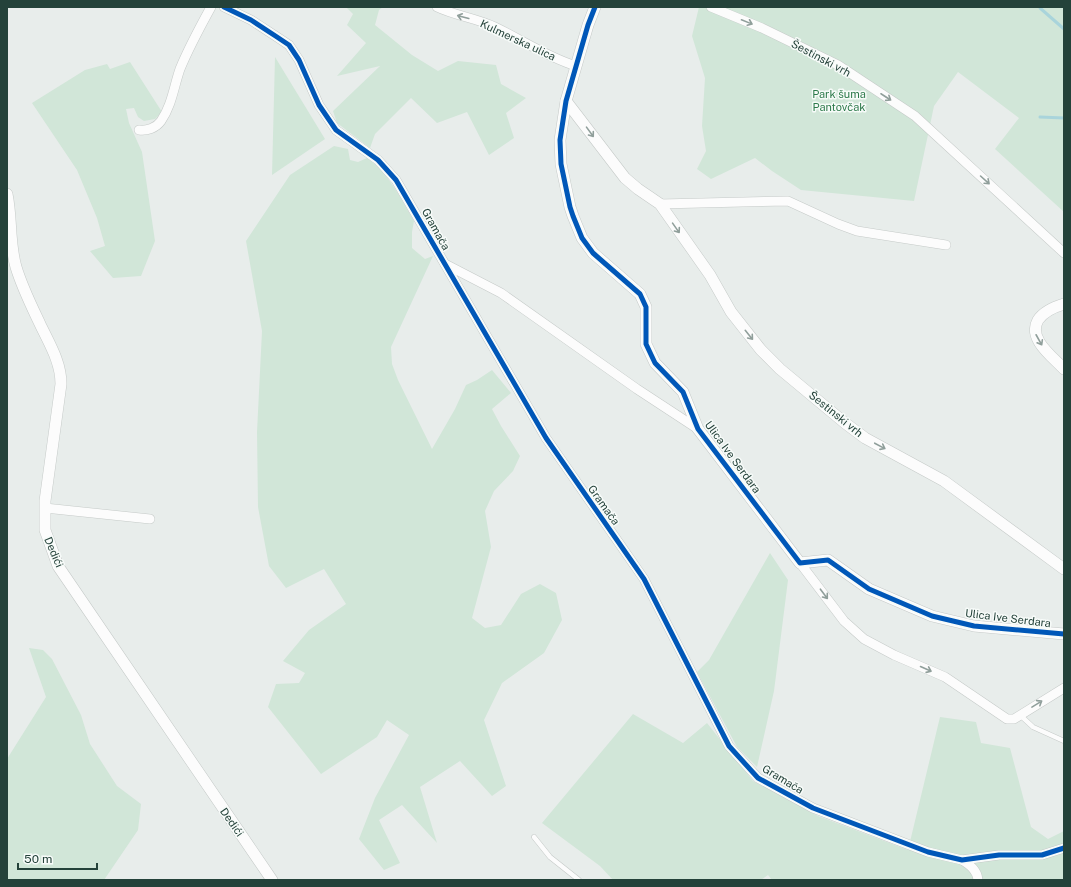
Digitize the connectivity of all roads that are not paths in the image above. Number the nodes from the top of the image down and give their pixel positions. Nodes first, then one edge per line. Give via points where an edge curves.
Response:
1 (211, 7) edge
2 (224, 7) edge
3 (437, 7) edge
4 (594, 7) edge
5 (711, 7) edge
6 (576, 66) junction
7 (566, 101) junction
8 (139, 130) dead end
9 (7, 194) edge
10 (660, 204) junction
11 (946, 245) dead end
12 (1064, 253) edge
13 (444, 263) junction
14 (1064, 304) edge
15 (1064, 369) edge
16 (698, 429) junction
17 (45, 508) junction
18 (150, 519) dead end
19 (800, 563) junction
20 (1064, 569) edge
21 (1064, 634) edge
22 (1064, 688) edge
23 (1020, 715) junction
24 (1064, 741) edge
25 (534, 837) dead end
26 (1064, 848) edge
27 (962, 860) junction
28 (272, 880) edge
29 (580, 880) edge
30 (978, 880) edge

1 - 8 street via 186,55 165,114 156,126 144,131
2 - 13 street, Gramača via 251,20 294,51 332,124 343,136 378,160 393,176
6 -> 3 street, Kulmerska ulica via 495,27
4 - 6 street
5 -> 12 street, Šestinski vrh via 762,28 838,65 915,116
6 - 7 street, Ulica Ive Serdara
7 -> 10 street, Šestinski vrh via 625,178
7 - 16 street, Ulica Ive Serdara via 560,140 561,164 576,225 593,253 640,294 646,307 646,344 649,352 655,363 683,392
9 - 17 street, Dedići via 16,266 60,371 61,384
10 - 11 street via 788,201 857,231
10 -> 20 street, Šestinski vrh via 710,275 731,312 761,350 780,368 866,438 944,481
13 - 16 street, Ulica Ive Serdara via 501,293 636,389
13 - 27 street, Gramača via 546,438 644,579 729,746 758,778 814,808 928,852
14 -> 15 street via 1045,313 1035,326 1042,346
16 - 19 street, Ulica Ive Serdara
17 - 18 street
17 - 28 street, Dedići via 45,530 58,566
19 - 21 street, Ulica Ive Serdara via 828,560 869,589 949,621 974,626
19 -> 23 street, Ulica Ive Serdara via 844,621 864,639 945,677 1007,719 1014,719
23 -> 22 street, Ulica Ive Serdara
23 - 24 lane via 1036,729
25 - 29 lane via 550,857
26 - 27 street, Gramača via 1042,856 999,855
27 - 30 street, Gramača via 973,868

